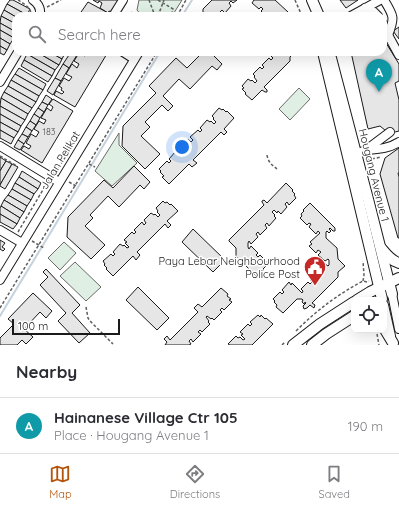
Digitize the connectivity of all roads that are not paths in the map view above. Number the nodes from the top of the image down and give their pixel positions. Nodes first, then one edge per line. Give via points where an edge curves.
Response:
1 (34, 0) edge
2 (123, 0) edge
3 (304, 0) edge
4 (312, 0) edge
5 (380, 0) edge
6 (384, 0) edge
7 (365, 8) junction
8 (41, 12) edge
9 (116, 12) edge
10 (309, 12) edge
11 (317, 12) edge
12 (358, 12) edge
13 (374, 12) edge
14 (388, 36) joint
15 (399, 55) edge
16 (16, 56) edge
17 (135, 56) edge
18 (324, 56) edge
19 (331, 56) edge
20 (0, 82) edge
21 (390, 132) dead end
22 (399, 142) edge
23 (0, 146) edge
24 (366, 150) junction
25 (356, 154) junction
26 (59, 182) junction
27 (0, 230) edge
28 (22, 243) junction
29 (379, 246) junction
30 (399, 263) edge
31 (399, 278) edge
32 (0, 280) edge
33 (389, 283) junction
34 (380, 287) junction
35 (362, 297) edge
36 (386, 297) edge
37 (387, 298) edge
38 (351, 304) edge
39 (351, 319) edge
40 (399, 329) edge
41 (387, 333) edge
42 (289, 343) edge
43 (393, 344) edge
44 (312, 345) edge

1 - 8 street
2 - 9 street
3 - 10 main road
4 - 11 main road
5 - 7 street
6 - 14 street via 393,17
7 - 12 street
7 - 13 street
14 - 15 street
16 - 20 street
17 - 26 street, Jalan Pelikat
18 - 34 main road, Hougang Avenue 1
19 - 25 main road, Hougang Avenue 1
21 - 24 street
22 - 24 street via 380,149
23 - 26 street
24 - 25 street
25 - 29 main road, Hougang Avenue 1
26 - 28 street, Jalan Pelikat
27 - 28 street
28 - 32 street, Jalan Pelikat
29 - 30 main road via 390,258
29 - 33 main road, Hougang Avenue 1
31 - 33 main road
33 - 34 main road
33 - 37 main road, Hougang Avenue 1
34 - 35 main road
34 - 36 main road, Hougang Avenue 1
37 - 40 street, Hougang Avenue 1
37 - 43 street, Hougang Avenue 1
38 - 42 main road
39 - 44 main road
41 - 43 main road

